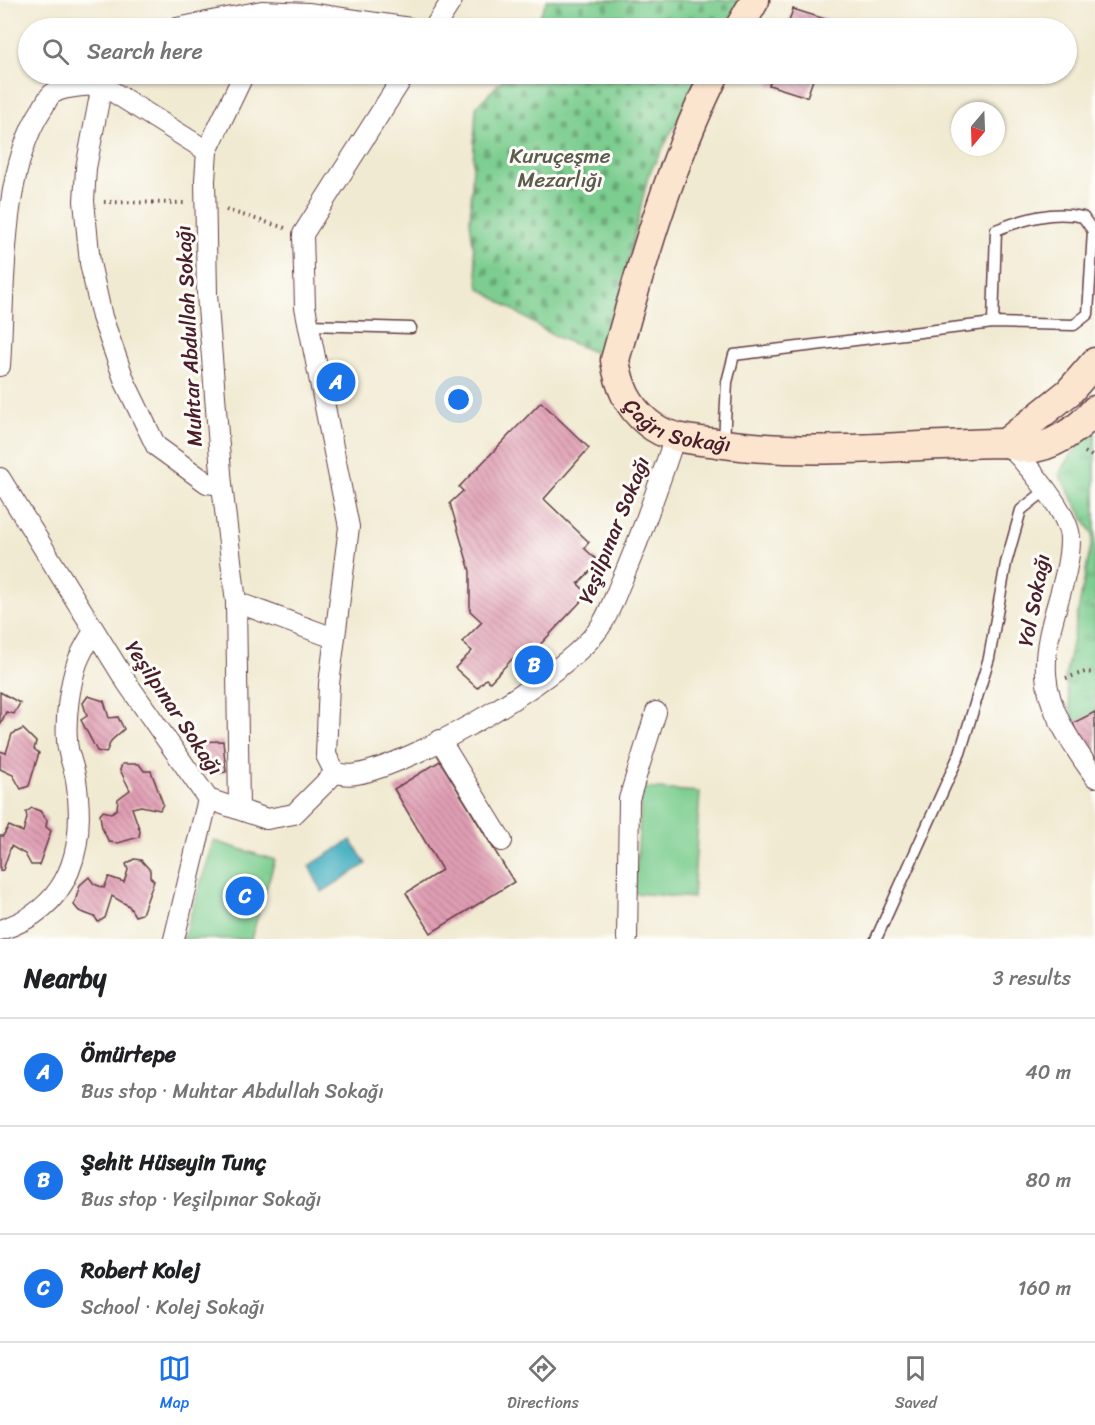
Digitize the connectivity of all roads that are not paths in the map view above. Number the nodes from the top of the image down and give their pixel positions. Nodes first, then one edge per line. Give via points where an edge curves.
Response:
1 (452, 0) edge
2 (755, 0) edge
3 (274, 18) edge
4 (342, 18) edge
5 (440, 18) edge
6 (745, 18) edge
7 (84, 84) edge
8 (104, 84) edge
9 (112, 84) edge
10 (239, 84) edge
11 (399, 84) edge
12 (710, 84) edge
13 (207, 151) junction
14 (993, 322) junction
15 (309, 325) junction
16 (411, 328) dead end
17 (1095, 362) edge
18 (0, 366) edge
19 (1095, 410) edge
20 (675, 437) junction
21 (1005, 442) junction
22 (724, 444) junction
23 (0, 478) edge
24 (222, 484) junction
25 (1046, 490) junction
26 (236, 602) junction
27 (94, 631) junction
28 (334, 638) junction
29 (656, 712) dead end
30 (440, 740) junction
31 (335, 773) junction
32 (1095, 777) edge
33 (208, 799) junction
34 (239, 809) junction
35 (502, 841) dead end
36 (0, 930) edge
37 (174, 939) edge
38 (627, 939) edge
39 (876, 939) edge

1 - 5 street
2 - 6 street
3 - 4 street via 308,13
7 - 18 street via 52,94 23,147 10,206
8 - 24 street via 86,168 84,201 90,262 102,317 125,382 156,446 207,483
9 - 13 street
10 - 13 street, Muhtar Abdullah Sokağı
11 - 15 street via 303,234
12 - 20 street, Çağrı Sokağı via 663,198 615,360 629,405 648,424
13 - 24 street, Muhtar Abdullah Sokağı via 207,294
14 - 14 lane via 996,230 1027,218 1069,214 1083,217 1093,231 1088,314 1074,325
14 - 22 lane via 734,355 727,382
15 - 16 lane
15 - 28 street via 349,527
17 - 21 street via 1069,392
19 - 21 street, Çağrı Sokağı via 1060,438 1038,447
20 - 22 street, Çağrı Sokağı
20 - 30 street, Yeşilpınar Sokağı via 642,533 602,624 589,642 527,690
21 - 22 street, Çağrı Sokağı via 844,450 748,449
21 - 25 street, Yol Sokağı
23 - 27 street, Yeşilpınar Sokağı
24 - 26 street, Muhtar Abdullah Sokağı
25 - 32 street, Yol Sokağı via 1070,536 1047,642 1046,675 1054,709
25 - 39 lane via 1021,510 1006,563 989,658 960,753
26 - 28 street
26 - 34 street, Muhtar Abdullah Sokağı
27 - 33 street, Yeşilpınar Sokağı
27 - 36 street via 77,662 69,704 66,740 76,778 80,817 75,854 60,891 39,911
28 - 31 street via 326,755
29 - 38 street via 629,799
30 - 31 street, Yeşilpınar Sokağı via 356,775
30 - 35 street
31 - 34 street, Yeşilpınar Sokağı via 294,814 267,819
33 - 34 street, Yeşilpınar Sokağı
33 - 37 street

